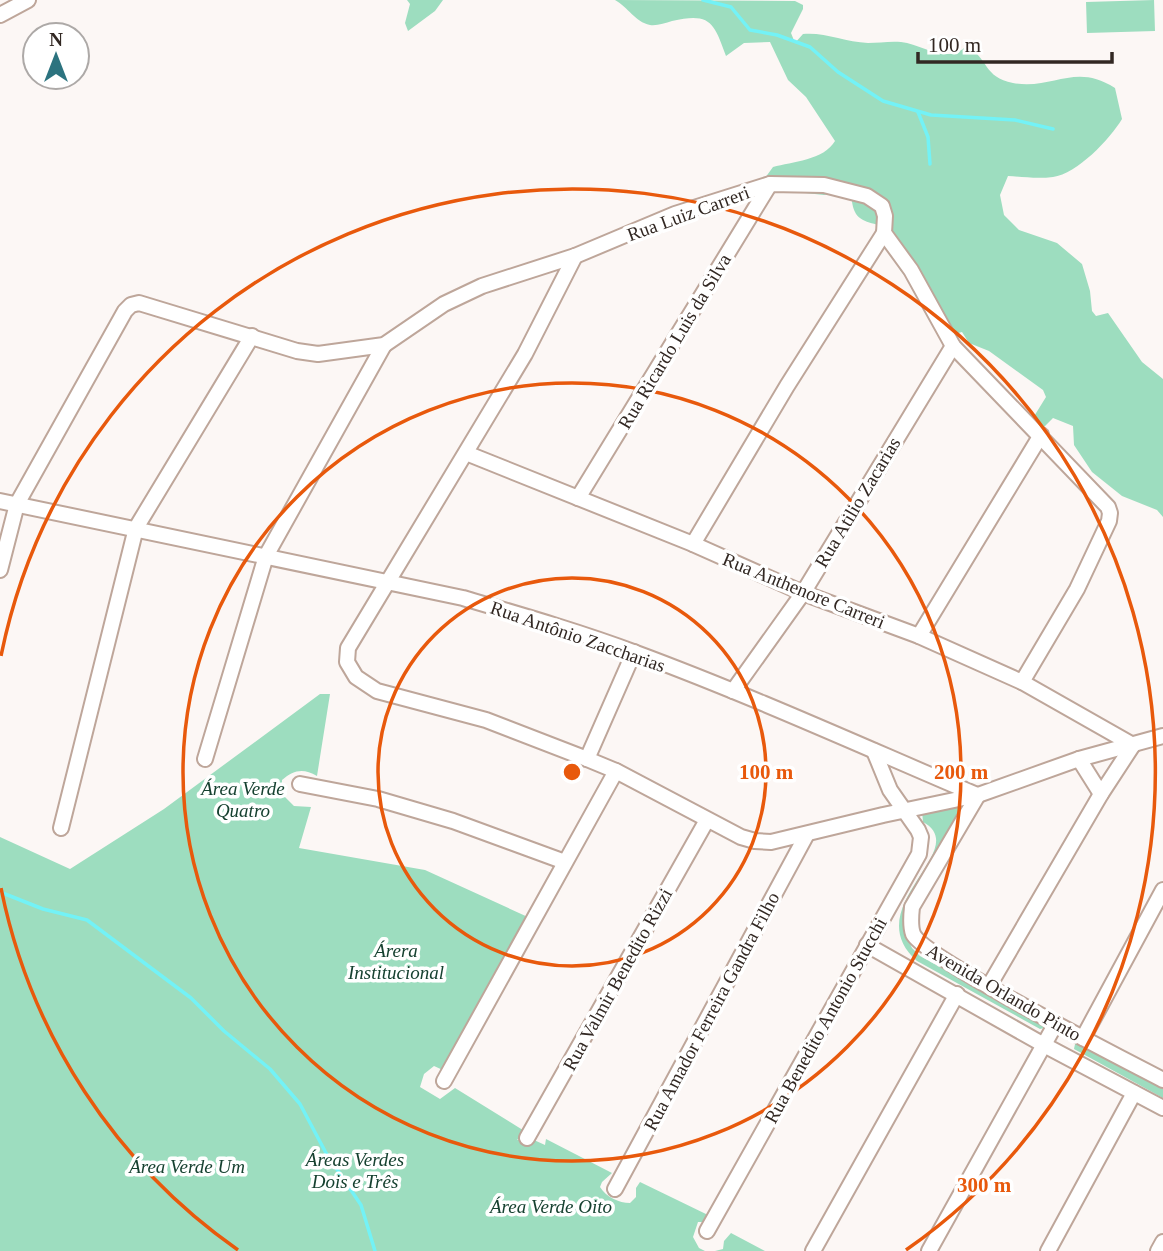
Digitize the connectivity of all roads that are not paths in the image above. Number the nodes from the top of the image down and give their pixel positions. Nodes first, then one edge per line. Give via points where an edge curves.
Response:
1 (28, 0) edge
2 (0, 15) edge
3 (770, 184) junction
4 (884, 233) junction
5 (575, 256) junction
6 (252, 336) junction
7 (384, 345) junction
8 (953, 346) junction
9 (1041, 435) junction
10 (466, 453) junction
11 (578, 498) junction
12 (0, 501) edge
13 (17, 504) junction
14 (136, 528) junction
15 (693, 544) junction
16 (266, 556) junction
17 (0, 570) edge
18 (388, 582) junction
19 (803, 593) junction
20 (919, 636) junction
21 (634, 652) junction
22 (1022, 682) junction
23 (733, 691) junction
24 (1163, 736) edge
25 (1133, 745) junction
26 (874, 751) junction
27 (205, 759) dead end
28 (587, 759) junction
29 (1079, 759) junction
30 (616, 771) junction
31 (300, 784) dead end
32 (1101, 794) junction
33 (978, 795) junction
34 (902, 810) junction
35 (707, 820) junction
36 (61, 828) dead end
37 (807, 834) junction
38 (565, 862) junction
39 (1163, 890) edge
40 (867, 945) junction
41 (989, 986) junction
42 (957, 993) junction
43 (1056, 1023) junction
44 (1083, 1038) junction
45 (1044, 1045) junction
46 (1163, 1080) edge
47 (444, 1081) dead end
48 (1134, 1093) junction
49 (1163, 1108) edge
50 (527, 1138) dead end
51 (615, 1189) dead end
52 (707, 1231) dead end
53 (1163, 1242) edge
54 (813, 1251) edge
55 (929, 1251) edge
56 (1048, 1251) edge
57 (1158, 1251) edge

1 - 2 street
3 - 4 street, Rua Luiz Carreri via 824,185 867,195 882,206
3 - 5 street, Rua Luiz Carreri via 675,214
3 - 11 street, Rua Ricardo Luis da Silva
4 - 8 street, Rua Luiz Carreri via 911,270
4 - 15 street
5 - 7 street, Rua Luiz Carreri via 482,286 444,304
5 - 10 street via 525,354
6 - 7 street, Rua Luiz Carreri via 318,354
6 - 13 street, Rua Luiz Carreri via 139,303 131,305
6 - 14 street
7 - 16 street
8 - 9 street, Rua Luiz Carreri
8 - 19 street, Rua Atilio Zacarias
9 - 20 street
9 - 22 street, Rua Luiz Carreri via 1108,507 1110,521 1077,589
10 - 11 street, Rua Anthenore Carreri
10 - 18 street
11 - 15 street, Rua Anthenore Carreri
12 - 13 street, Rua Antônio Zaccharias
13 - 14 street, Rua Antônio Zaccharias
13 - 17 street
14 - 16 street, Rua Antônio Zaccharias
14 - 36 street
15 - 19 street, Rua Anthenore Carreri
16 - 18 street, Rua Antônio Zaccharias
16 - 27 street
18 - 21 street, Rua Antônio Zaccharias via 463,598
18 - 28 street via 348,648 347,662 356,677 377,691 486,720
19 - 20 street, Rua Anthenore Carreri
19 - 23 street, Rua Atilio Zacarias
20 - 22 street, Rua Anthenore Carreri
21 - 23 street, Rua Antônio Zaccharias
21 - 28 street
22 - 25 street, Rua Anthenore Carreri
23 - 26 street, Rua Antônio Zaccharias
24 - 25 street
25 - 29 street
25 - 32 street
26 - 33 street, Rua Antônio Zaccharias
26 - 34 street, Rua Benedito Antonio Stucchi
28 - 30 street
29 - 32 street
29 - 33 street
30 - 35 street
30 - 38 street
31 - 38 street via 378,799 453,821
32 - 41 street
33 - 34 street
33 - 41 street, Avenida Orlando Pinto via 912,908 911,921 913,935 922,945
34 - 37 street
34 - 40 street, Rua Benedito Antonio Stucchi via 921,837 919,854
35 - 37 street via 755,841
35 - 50 street, Rua Valmir Benedito Rizzi
37 - 51 street, Rua Amador Ferreira Gandra Filho
38 - 47 street
39 - 44 street
40 - 42 street, Avenida Orlando Pinto
40 - 52 street, Rua Benedito Antonio Stucchi
41 - 43 street, Avenida Orlando Pinto
42 - 45 street, Avenida Orlando Pinto
42 - 54 street
43 - 44 street, Avenida Orlando Pinto
43 - 45 street
44 - 46 street, Avenida Orlando Pinto
45 - 48 street, Avenida Orlando Pinto
45 - 55 street
48 - 49 street, Avenida Orlando Pinto
48 - 56 street
53 - 57 street

